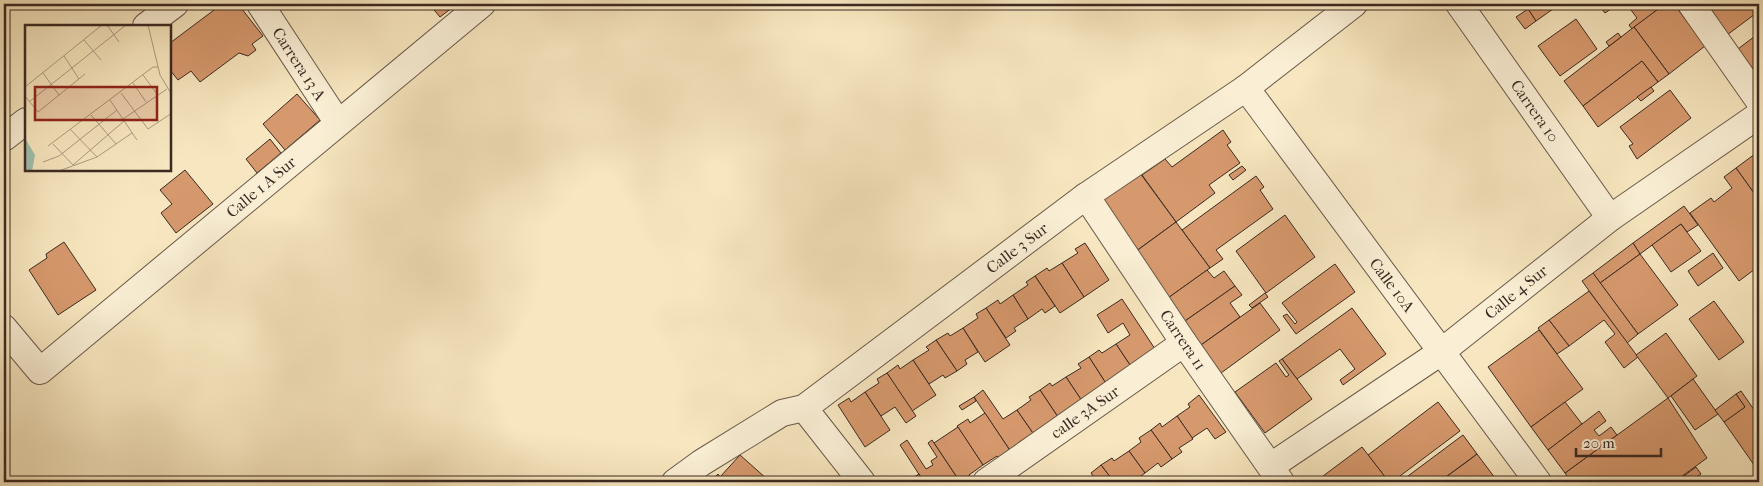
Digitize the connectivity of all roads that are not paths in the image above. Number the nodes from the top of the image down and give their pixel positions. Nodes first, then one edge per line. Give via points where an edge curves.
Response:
1 (175, 4) edge
2 (260, 4) edge
3 (482, 4) edge
4 (1354, 4) edge
5 (1460, 4) edge
6 (1691, 4) edge
7 (147, 25) edge
8 (1246, 88) junction
9 (1759, 101) edge
10 (1759, 115) edge
11 (25, 122) edge
12 (338, 123) junction
13 (4, 138) edge
14 (1086, 196) junction
15 (1610, 218) junction
16 (4, 328) edge
17 (1184, 343) junction
18 (1441, 352) junction
19 (804, 408) junction
20 (1276, 474) edge
21 (675, 482) edge
22 (862, 482) edge
23 (986, 482) edge
24 (1538, 482) edge

1 - 7 street
2 - 12 street, Carrera 13 A
3 - 12 street, Calle 1 A Sur
4 - 8 street, Calle 3 Sur
5 - 15 street, Carrera 10
6 - 9 street
8 - 14 street, Calle 3 Sur
8 - 18 street, Calle 10A
10 - 15 street, Calle 4 Sur
11 - 13 street
12 - 16 street, Calle 1 A Sur via 40,371
14 - 17 street, Carrera 11
14 - 19 street, Calle 3 Sur
15 - 18 street, Calle 4 Sur
17 - 20 street, Carrera 11
17 - 23 street, calle 3A Sur
18 - 20 street, Calle 4 Sur
18 - 24 street, Calle 10A
19 - 21 street, Calle 3 Sur via 782,413
19 - 22 street

